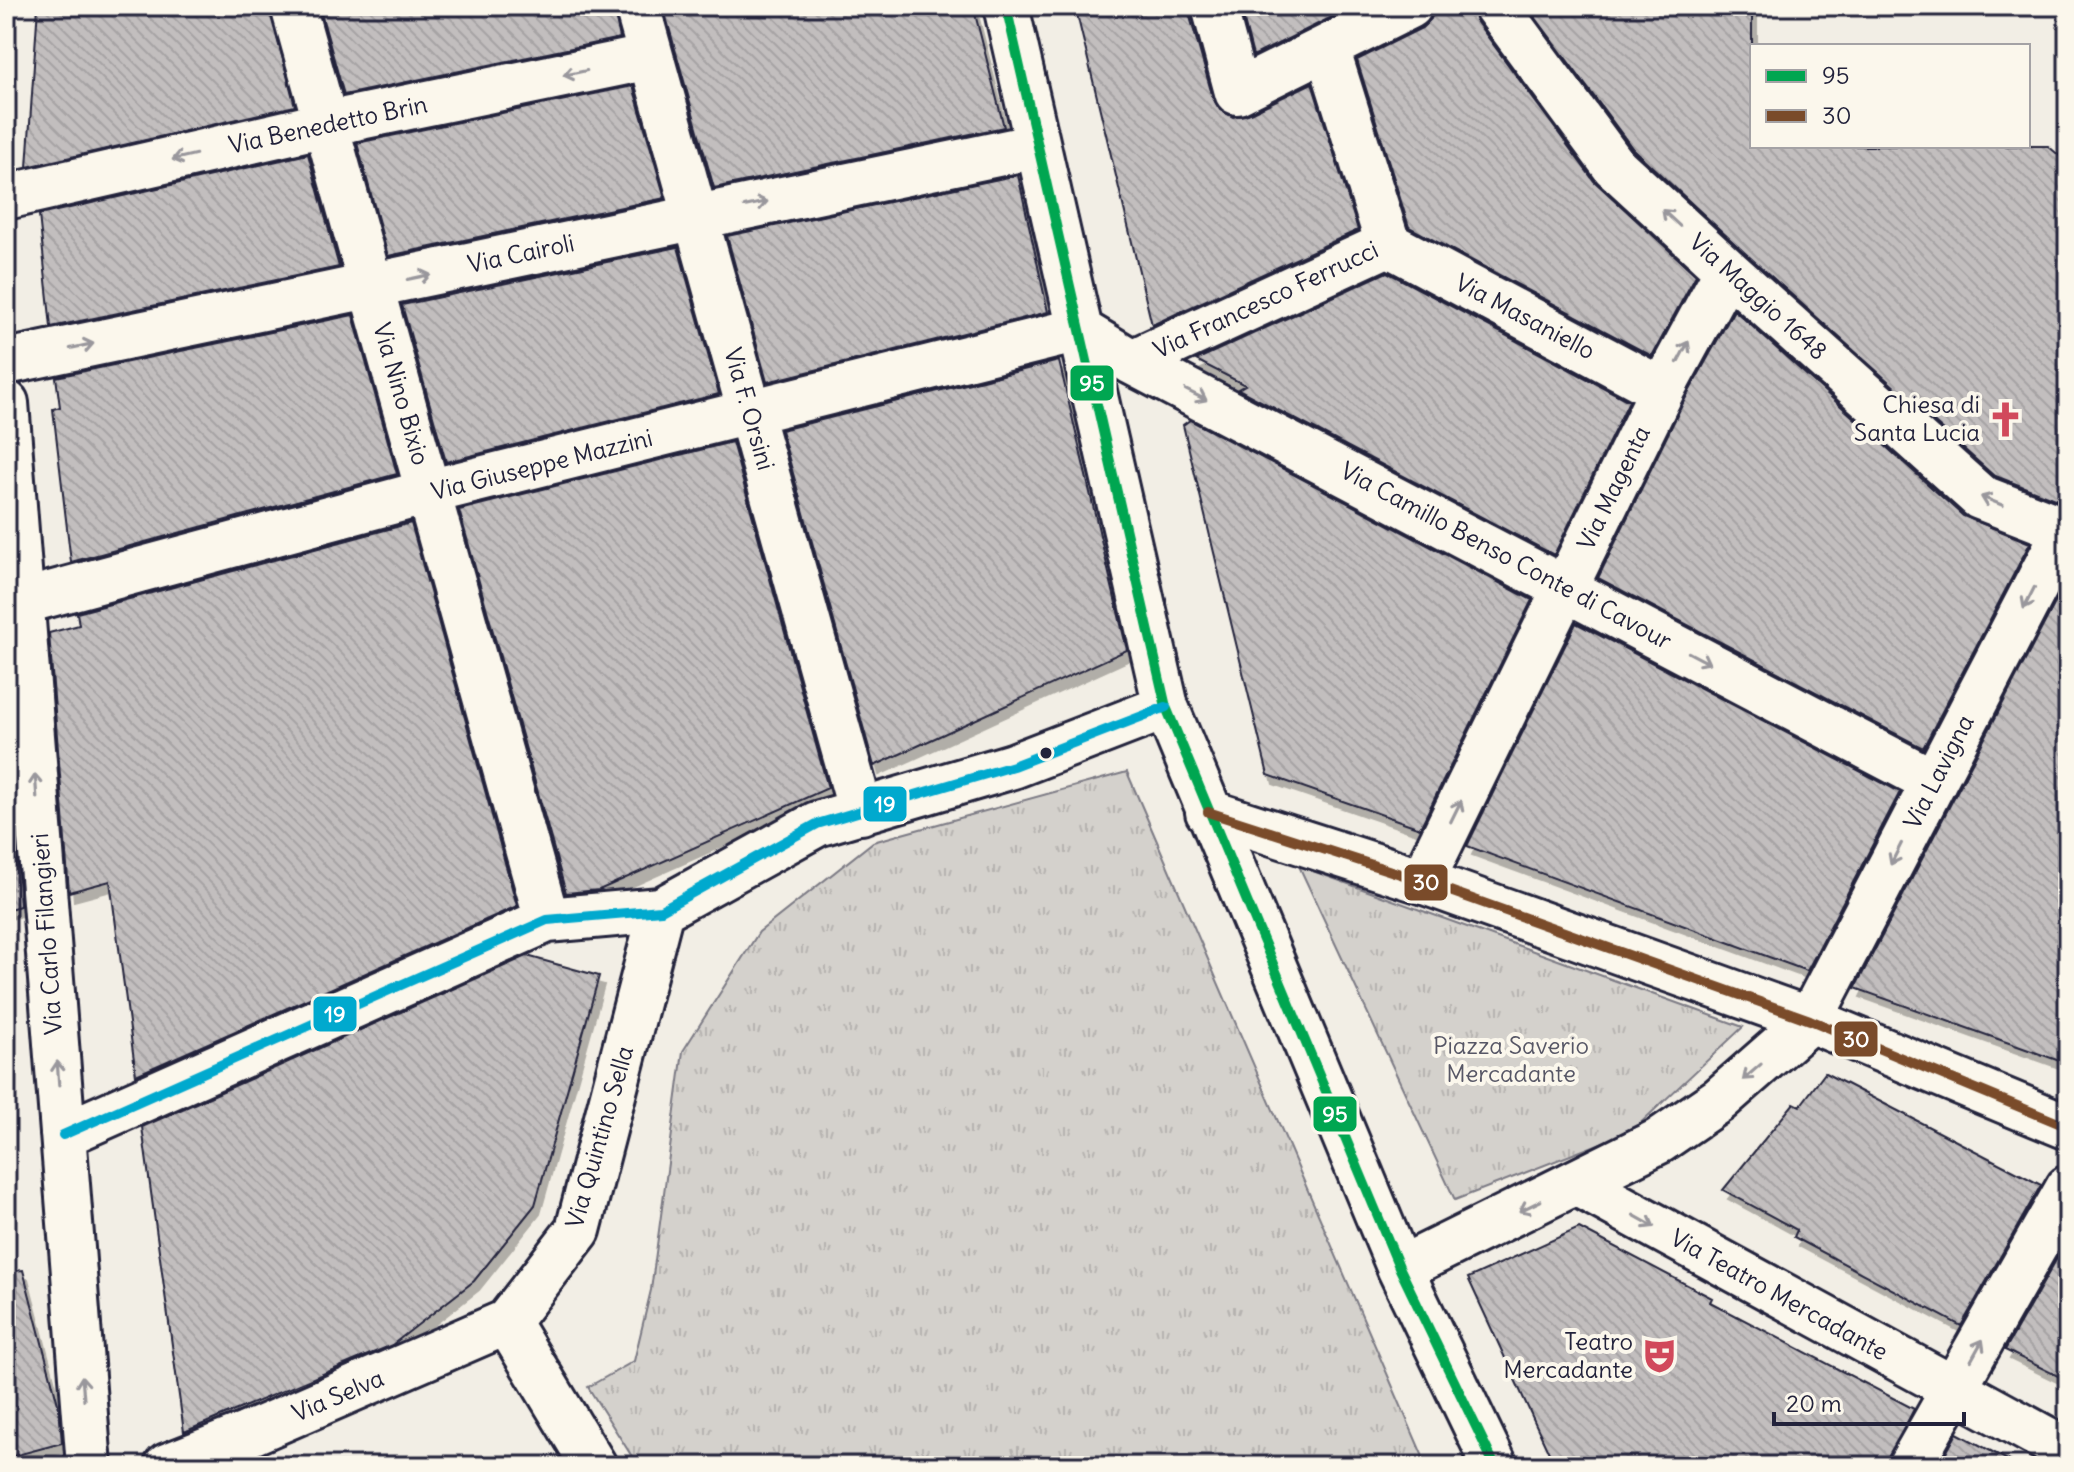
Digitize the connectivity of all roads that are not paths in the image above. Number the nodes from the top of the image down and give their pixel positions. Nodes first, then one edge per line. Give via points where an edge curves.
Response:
1 (293, 6) edge
2 (637, 6) edge
3 (1006, 6) edge
4 (1214, 6) edge
5 (1410, 6) edge
6 (1496, 6) edge
7 (1327, 48) junction
8 (651, 57) junction
9 (326, 124) junction
10 (1036, 146) junction
11 (6, 197) edge
12 (695, 216) junction
13 (1388, 244) junction
14 (1727, 270) junction
15 (371, 287) junction
16 (1079, 330) junction
17 (6, 362) edge
18 (1132, 362) junction
19 (1662, 390) junction
20 (6, 403) edge
21 (751, 414) junction
22 (428, 492) junction
23 (2067, 528) edge
24 (1565, 586) junction
25 (14, 604) edge
26 (1166, 707) junction
27 (1934, 782) junction
28 (861, 812) junction
29 (1208, 812) junction
30 (1422, 881) junction
31 (661, 910) junction
32 (547, 920) junction
33 (1810, 1020) junction
34 (2068, 1127) edge
35 (63, 1135) junction
36 (1576, 1183) junction
37 (2068, 1188) edge
38 (1400, 1269) junction
39 (507, 1322) junction
40 (1954, 1391) junction
41 (2068, 1451) edge
42 (174, 1465) edge
43 (89, 1466) edge
44 (594, 1466) edge
45 (1495, 1466) edge
46 (1910, 1466) edge

1 - 9 street, Via Nino Bixio
2 - 8 street, Via F. Orsini
3 - 10 street
4 - 7 street via 1237,92
5 - 7 street
14 -> 6 street, Via Maggio 1648 via 1614,166
7 - 13 street, Via Francesco Ferrucci
8 -> 9 street, Via Benedetto Brin
8 - 12 street, Via F. Orsini
9 -> 11 street, Via Benedetto Brin
9 - 15 street, Via Nino Bixio
12 -> 10 street, Via Cairoli
10 - 16 street
15 -> 12 street, Via Cairoli
12 - 21 street, Via F. Orsini
13 - 18 street, Via Francesco Ferrucci
13 - 19 street, Via Masaniello
19 -> 14 street, Via Magenta
23 -> 14 street, Via Maggio 1648 via 1980,497
17 -> 15 street, Via Cairoli
15 - 22 street, Via Nino Bixio
16 - 18 street, Via Camillo Benso Conte di Cavour
16 - 21 street, Via Giuseppe Mazzini
16 - 26 street
18 -> 24 street, Via Camillo Benso Conte di Cavour
19 - 24 street, Via Magenta
20 - 25 street, Via Carlo Filangieri
21 - 22 street, Via Giuseppe Mazzini
21 - 28 street, Via F. Orsini
22 - 25 street, Via Giuseppe Mazzini
22 - 32 street, Via Nino Bixio
23 -> 27 street, Via Lavigna
24 -> 27 street, Via Camillo Benso Conte di Cavour
30 -> 24 street, Via Magenta
35 -> 25 street, Via Carlo Filangieri
26 - 28 street via 1013,766
26 - 29 street
27 -> 33 street, Via Lavigna
28 - 31 street via 817,824
29 - 30 street
29 - 38 street
30 - 33 street
31 - 32 street
31 - 39 street, Via Quintino Sella via 578,1230
32 - 35 street
33 - 34 street
33 -> 36 street via 1719,1100 1659,1141
43 -> 35 street, Via Carlo Filangieri
36 -> 38 street
36 -> 40 street, Via Teatro Mercadante
40 -> 37 street
38 - 45 street
39 - 42 street, Via Selva
39 - 44 street
40 - 41 street, Via Teatro Mercadante
40 - 46 street

